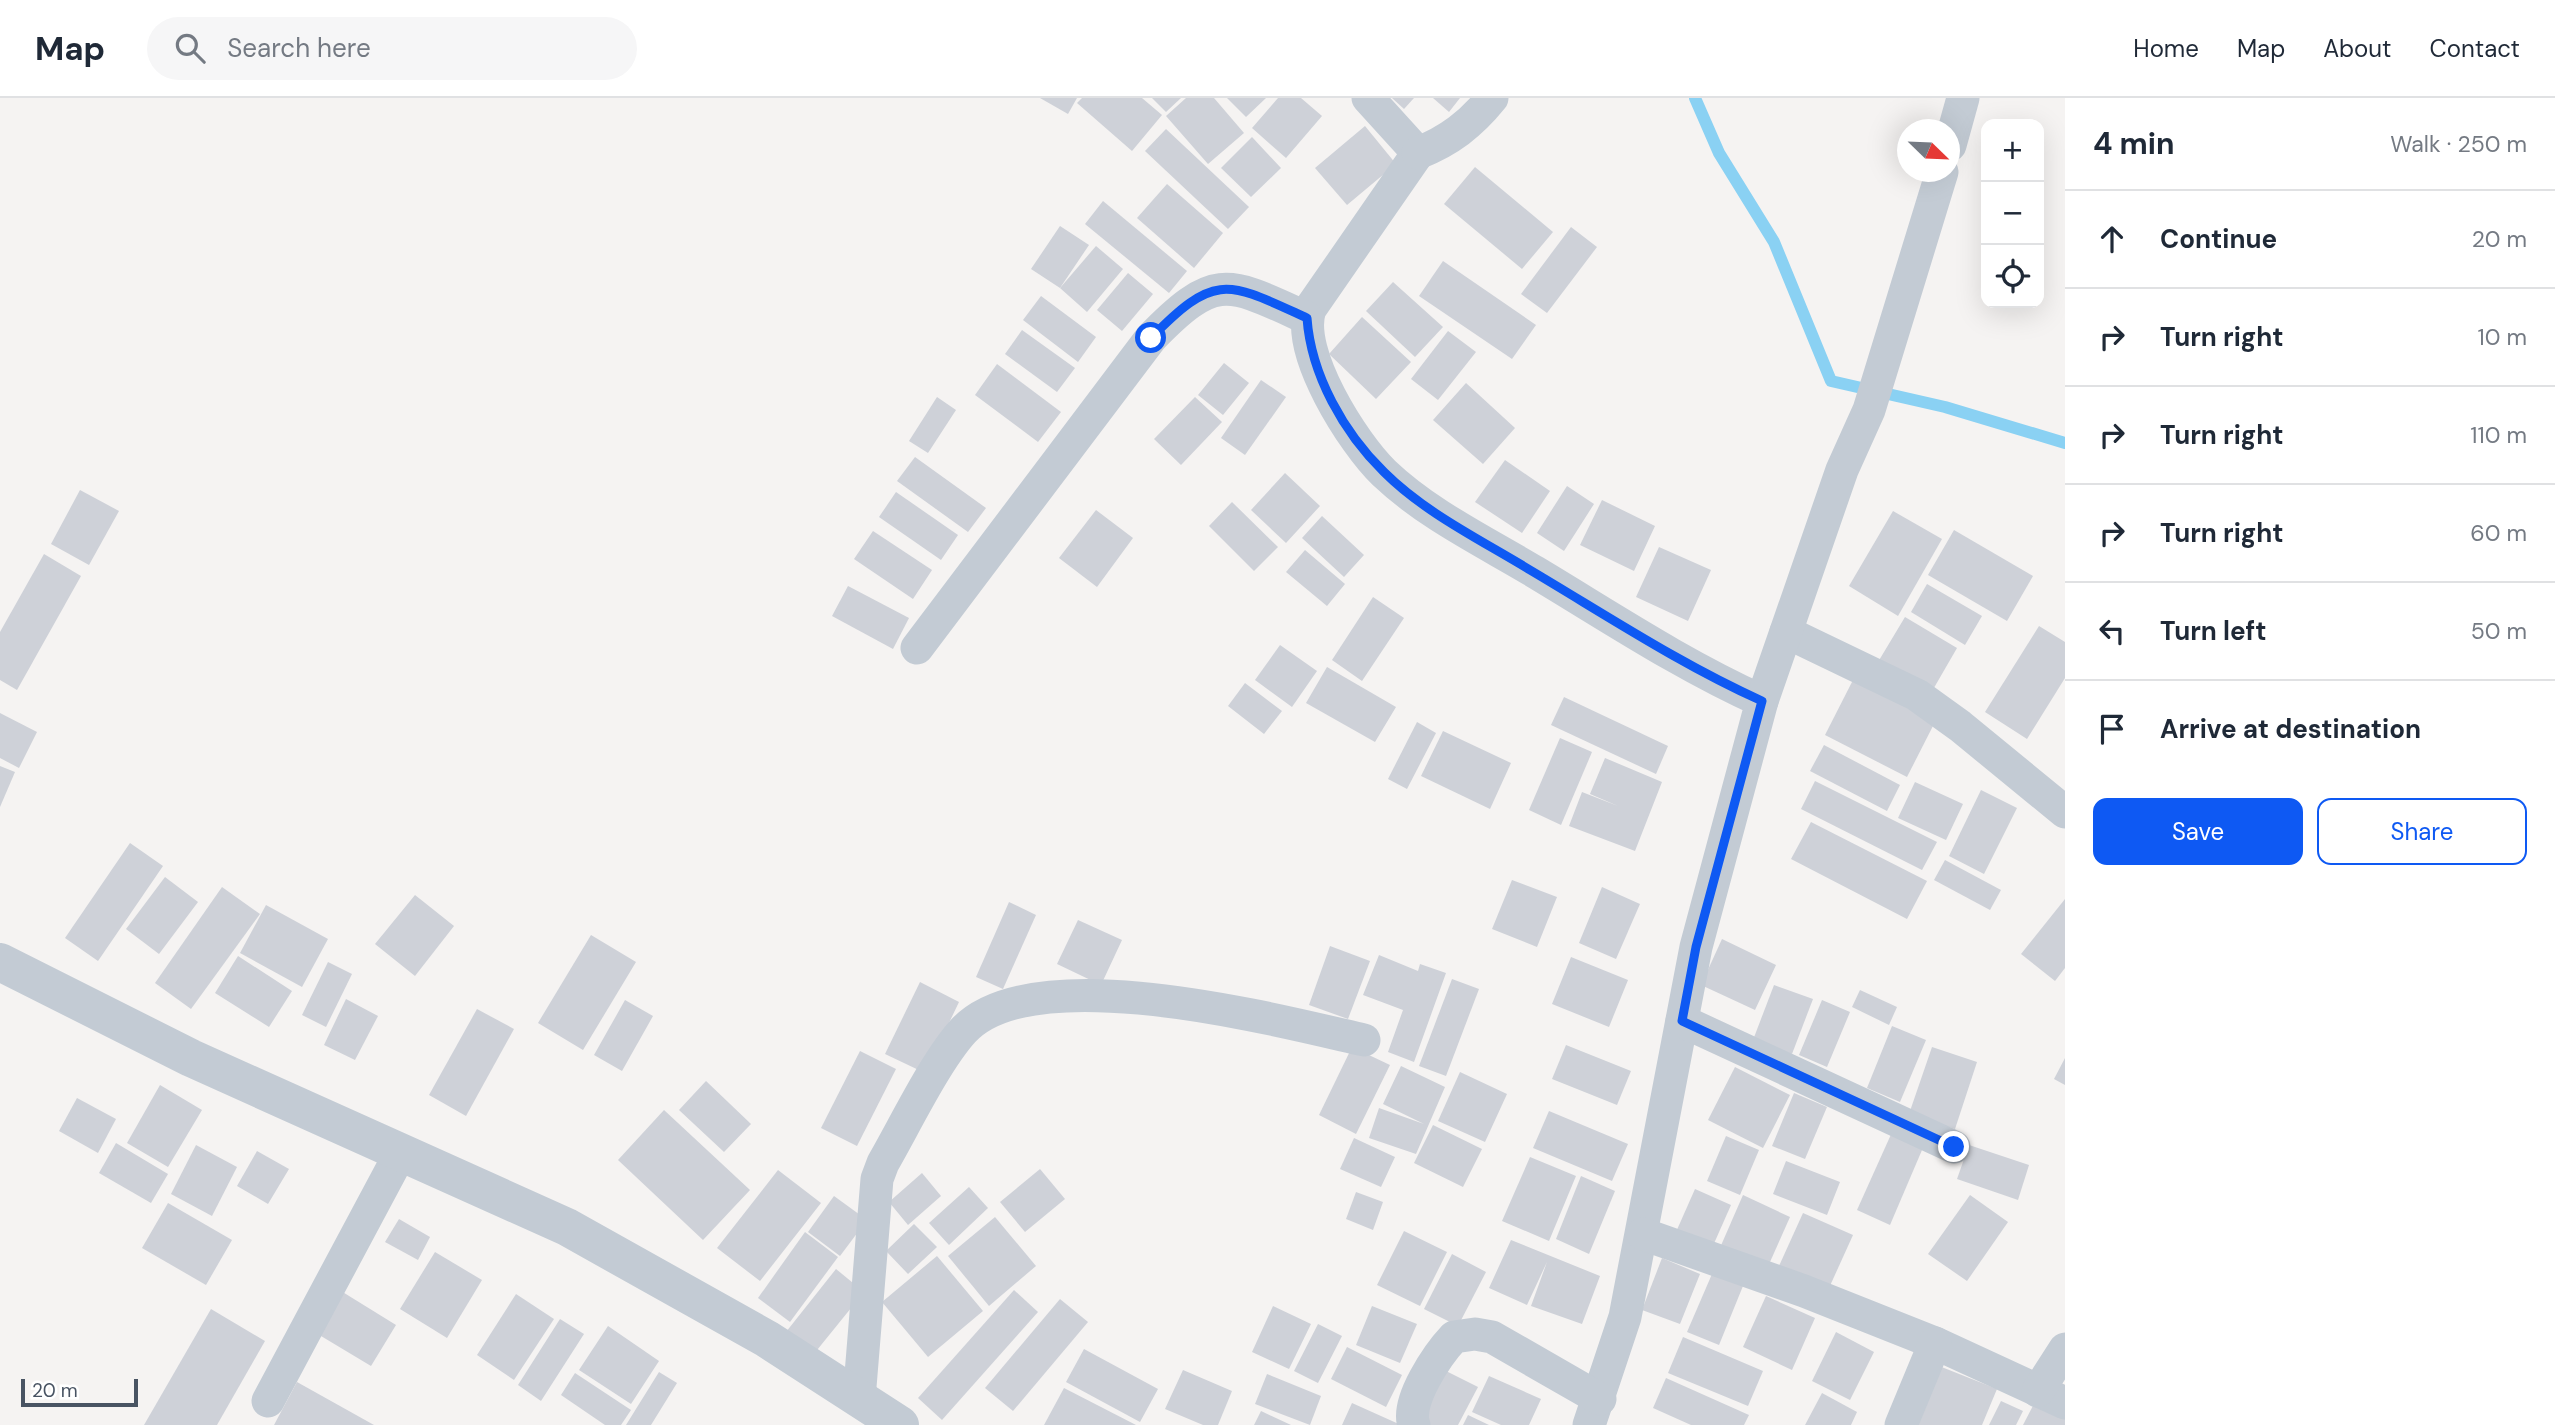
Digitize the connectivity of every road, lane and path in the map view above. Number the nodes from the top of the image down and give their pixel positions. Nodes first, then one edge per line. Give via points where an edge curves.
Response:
1 (1368, 98) edge
2 (1492, 98) edge
3 (1963, 98) edge
4 (1957, 119) edge
5 (1418, 153) junction
6 (1939, 182) edge
7 (1307, 318) junction
8 (1786, 632) junction
9 (917, 648) dead end
10 (1762, 701) junction
11 (2065, 812) edge
12 (0, 962) edge
13 (1682, 1021) junction
14 (1364, 1040) dead end
15 (1954, 1147) dead end
16 (401, 1152) junction
17 (1643, 1234) junction
18 (1935, 1343) junction
19 (2065, 1349) edge
20 (2052, 1397) edge
21 (268, 1401) dead end
22 (1594, 1412) edge
23 (875, 1415) edge
24 (1414, 1425) edge
25 (1901, 1425) edge

1 - 5 street
2 - 5 street via 1444,144
3 - 4 street
5 - 7 street
6 - 8 street via 1869,410 1842,470
7 - 9 street via 1230,288 1204,292 1176,313 1151,338
7 - 10 street via 1326,390 1346,426 1384,473 1441,516 1646,641
8 - 10 street
8 - 11 street via 1917,695
10 - 13 street via 1696,947
12 - 16 street via 191,1058
13 - 15 street
13 - 17 street
14 - 23 street via 1251,1014 1142,997 1052,998 1013,1005 986,1014 963,1031 877,1179
16 - 21 street
16 - 23 street via 626,1257 767,1339
17 - 18 street
17 - 22 street via 1625,1317
18 - 20 street
18 - 25 street
19 - 20 street
22 - 24 street via 1492,1337 1475,1334 1454,1337 1434,1364 1412,1406

